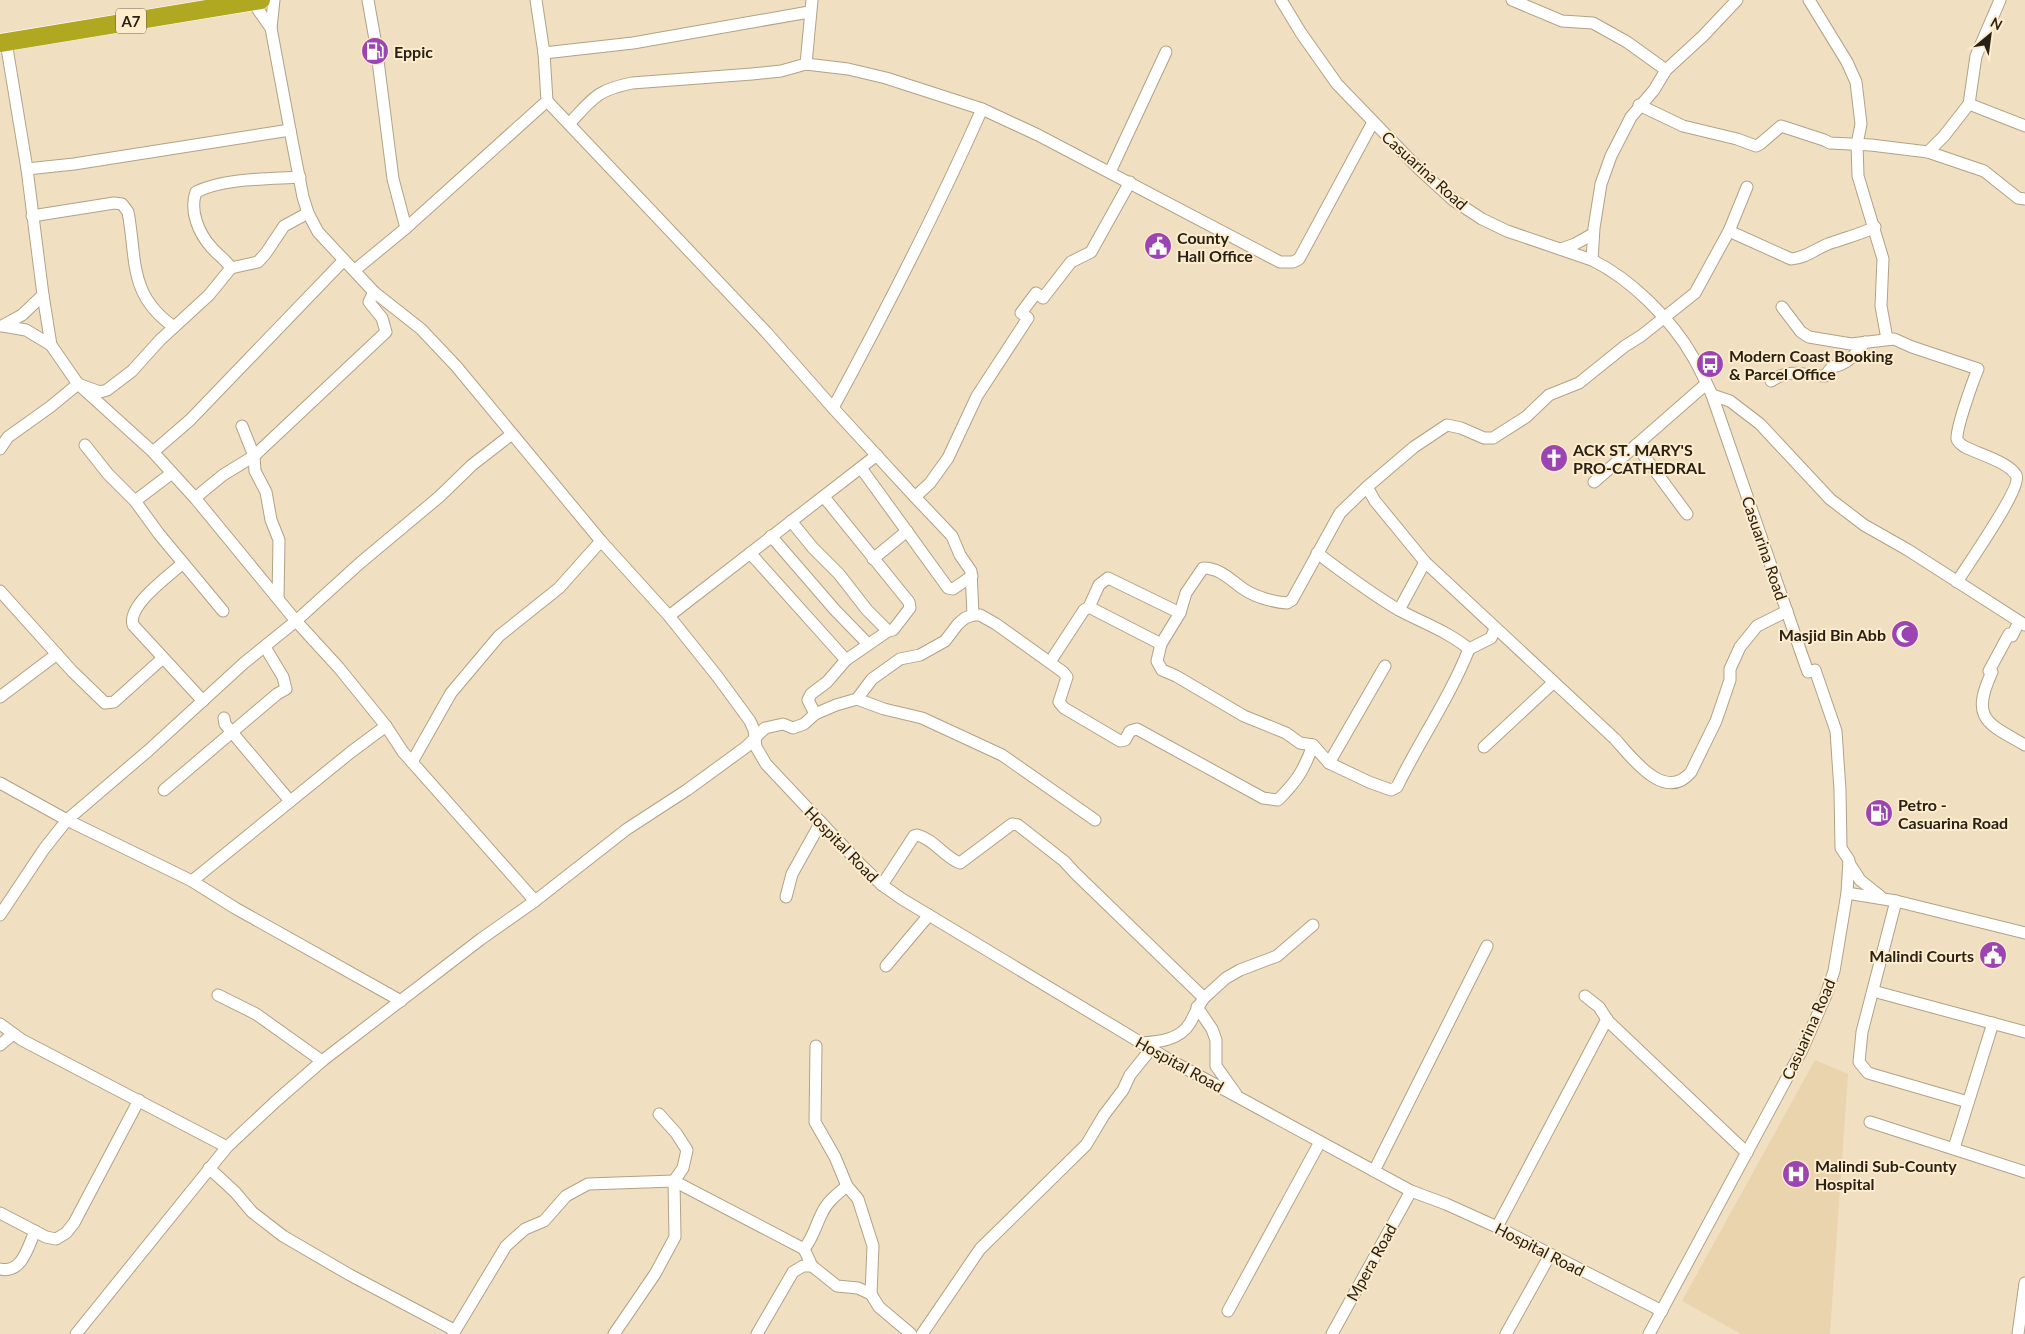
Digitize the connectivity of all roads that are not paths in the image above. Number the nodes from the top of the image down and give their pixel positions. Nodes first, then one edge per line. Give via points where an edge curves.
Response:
1 (259, 0) edge
2 (274, 0) edge
3 (368, 0) edge
4 (536, 0) edge
5 (812, 0) edge
6 (1281, 0) edge
7 (1512, 0) edge
8 (1736, 0) edge
9 (1809, 0) edge
10 (1820, 0) edge
11 (2000, 0) edge
12 (809, 12) junction
13 (1818, 13) junction
14 (271, 28) junction
15 (3, 42) edge
16 (1166, 52) dead end
17 (544, 53) junction
18 (806, 64) junction
19 (1666, 70) junction
20 (547, 101) junction
21 (1969, 104) junction
22 (1639, 106) junction
23 (982, 109) junction
24 (1373, 122) junction
25 (569, 124) junction
26 (1861, 124) junction
27 (2025, 126) edge
28 (290, 130) junction
29 (1857, 144) junction
30 (1884, 148) junction
31 (1928, 152) junction
32 (26, 169) junction
33 (1110, 172) junction
34 (300, 176) junction
35 (1130, 182) junction
36 (1747, 187) dead end
37 (2025, 199) edge
38 (308, 213) junction
39 (32, 216) junction
40 (1875, 227) junction
41 (406, 228) junction
42 (1730, 230) junction
43 (1593, 235) junction
44 (1561, 249) junction
45 (1588, 258) junction
46 (344, 260) junction
47 (1605, 266) junction
48 (231, 268) junction
49 (355, 270) junction
50 (374, 292) junction
51 (43, 295) junction
52 (1782, 307) dead end
53 (1664, 318) junction
54 (1, 327) edge
55 (174, 327) junction
56 (1886, 339) junction
57 (1865, 342) junction
58 (51, 345) junction
59 (1771, 381) dead end
60 (78, 384) junction
61 (1706, 384) junction
62 (1712, 395) junction
63 (833, 408) junction
64 (242, 426) dead end
65 (512, 434) junction
66 (85, 445) dead end
67 (1636, 445) junction
68 (0, 449) edge
69 (153, 452) junction
70 (877, 455) junction
71 (254, 456) junction
72 (861, 468) junction
73 (172, 473) junction
74 (1594, 482) dead end
75 (1367, 487) junction
76 (824, 497) junction
77 (915, 497) junction
78 (195, 498) junction
79 (135, 501) junction
80 (1687, 514) dead end
81 (791, 521) junction
82 (907, 531) junction
83 (771, 536) junction
84 (601, 541) junction
85 (750, 553) junction
86 (1318, 553) junction
87 (873, 559) junction
88 (1425, 562) junction
89 (183, 563) junction
90 (972, 576) junction
91 (1957, 582) junction
92 (0, 591) edge
93 (278, 598) junction
94 (1089, 607) junction
95 (223, 610) dead end
96 (1399, 610) junction
97 (1787, 611) junction
98 (1180, 612) junction
99 (973, 615) junction
100 (669, 616) junction
101 (296, 621) junction
102 (2022, 624) edge
103 (1495, 629) junction
104 (888, 631) junction
105 (868, 644) junction
106 (1161, 644) junction
107 (265, 647) junction
108 (1469, 649) junction
109 (56, 654) junction
110 (163, 658) junction
111 (846, 660) junction
112 (1050, 662) junction
113 (1385, 666) dead end
114 (1554, 682) junction
115 (0, 697) edge
116 (857, 699) junction
117 (203, 701) junction
118 (815, 714) junction
119 (224, 718) dead end
120 (386, 726) junction
121 (233, 732) junction
122 (755, 740) junction
123 (1313, 745) junction
124 (2025, 745) edge
125 (1484, 747) dead end
126 (412, 762) junction
127 (1330, 763) junction
128 (0, 783) edge
129 (164, 790) dead end
130 (290, 801) junction
131 (67, 820) junction
132 (1095, 820) dead end
133 (820, 822) junction
134 (1849, 863) junction
135 (192, 881) junction
136 (1848, 881) junction
137 (882, 885) junction
138 (1847, 893) junction
139 (786, 897) dead end
140 (1886, 899) junction
141 (535, 901) junction
142 (1843, 912) junction
143 (0, 915) edge
144 (929, 915) junction
145 (1313, 925) dead end
146 (2025, 933) edge
147 (1487, 946) dead end
148 (886, 966) dead end
149 (1873, 991) junction
150 (218, 995) dead end
151 (1585, 996) dead end
152 (402, 1001) junction
153 (1200, 1003) junction
154 (1607, 1019) junction
155 (1994, 1023) junction
156 (0, 1024) edge
157 (2025, 1032) edge
158 (13, 1034) junction
159 (0, 1045) edge
160 (816, 1046) dead end
161 (1146, 1046) junction
162 (322, 1061) junction
163 (1237, 1096) junction
164 (139, 1100) junction
165 (1968, 1102) junction
166 (659, 1114) dead end
167 (1870, 1122) dead end
168 (1320, 1142) junction
169 (226, 1147) junction
170 (1954, 1148) junction
171 (1747, 1152) junction
172 (209, 1168) junction
173 (1374, 1171) junction
174 (2025, 1172) edge
175 (674, 1182) junction
176 (847, 1186) junction
177 (1410, 1191) junction
178 (0, 1213) edge
179 (1497, 1227) junction
180 (35, 1231) junction
181 (804, 1249) junction
182 (1550, 1255) junction
183 (812, 1266) junction
184 (0, 1269) edge
185 (2025, 1283) edge
186 (871, 1294) junction
187 (1228, 1311) dead end
188 (1662, 1311) junction
189 (453, 1332) edge
190 (77, 1334) edge
191 (614, 1334) edge
192 (757, 1334) edge
193 (911, 1334) edge
194 (922, 1334) edge
195 (1332, 1334) edge
196 (1506, 1334) edge
197 (1649, 1334) edge
198 (2018, 1334) edge

1 - 14 street via 261,12
1 - 15 highway, A7
2 - 14 street
3 - 41 street via 393,179
4 - 17 street
5 - 12 street
6 - 24 street, Casuarina Road via 1324,68
7 - 19 street via 1562,20 1593,23
8 - 19 street
9 - 13 street
10 - 13 street
11 - 21 street via 1976,56
12 - 17 street via 633,43
12 - 18 street
13 - 26 street via 1852,70
14 - 28 street, Hospital Road
15 - 32 street
16 - 33 street
17 - 20 street
18 - 23 street via 886,78
18 - 25 street via 781,71 613,87 594,98
19 - 22 street via 1648,99
20 - 25 street
20 - 41 street
21 - 27 street
21 - 31 street
22 - 29 street via 1683,126 1756,146 1780,126 1830,143
22 - 43 street via 1611,156 1601,184
23 - 33 street
23 - 63 street via 894,294
24 - 35 street via 1299,259 1293,262 1280,262
24 - 44 street, Casuarina Road via 1453,200 1507,231
25 - 63 street via 766,332
26 - 29 street
26 - 30 street
28 - 32 street
28 - 34 street, Hospital Road
29 - 30 street
29 - 40 street via 1858,176
30 - 31 street
31 - 37 street via 1984,171 2018,198
32 - 39 street
33 - 35 street
34 - 38 street, Hospital Road
34 - 48 street via 226,184 196,192 193,202 198,227 210,246
35 - 77 street via 1091,252 1071,262 1043,298 1036,293 1021,313 1028,318 977,396 948,458
36 - 42 street
38 - 46 street, Hospital Road via 318,232
38 - 48 street via 284,226 258,262
39 - 51 street
39 - 55 street via 122,204 128,212 138,285 160,317
40 - 42 street via 1802,258 1791,259
40 - 56 street via 1884,259 1881,306
41 - 49 street
42 - 53 street via 1695,293
43 - 44 street
43 - 45 street
43 - 47 street
44 - 45 street, Casuarina Road
45 - 47 street, Casuarina Road
46 - 49 street, Hospital Road
46 - 69 street via 190,420
47 - 53 street, Casuarina Road
48 - 55 street via 209,296
49 - 50 street, Hospital Road
50 - 65 street, Hospital Road via 421,329
50 - 71 street via 369,302 382,318 386,332
51 - 54 street via 22,315
51 - 58 street
52 - 57 street via 1809,338 1851,344
53 - 61 street, Casuarina Road via 1692,356
53 - 75 street via 1579,383 1549,395 1526,417 1493,438 1447,425 1414,447
54 - 58 street via 26,330
55 - 60 street via 132,370 107,390 100,392
56 - 57 street
56 - 91 street via 1978,369 1957,439 1965,447 2016,474 2013,491 2001,514
57 - 59 street via 1853,358 1832,367 1825,376 1796,372 1781,374
58 - 60 street
60 - 68 street via 8,437
60 - 69 street
61 - 62 street, Casuarina Road
61 - 67 street
62 - 91 street via 1730,400 1760,424 1830,499 1859,522
62 - 97 street, Casuarina Road
63 - 70 street
64 - 71 street
65 - 84 street, Hospital Road
65 - 101 street via 472,465
66 - 79 street
67 - 74 street
67 - 80 street
69 - 73 street
70 - 72 street
70 - 77 street
71 - 78 street
71 - 93 street via 255,471 266,492 279,540
72 - 76 street
72 - 82 street
73 - 78 street
73 - 79 street
75 - 86 street via 1340,513
75 - 88 street
76 - 81 street
76 - 87 street
77 - 90 street via 952,536
78 - 93 street
79 - 89 street
81 - 83 street
81 - 104 street
82 - 87 street
82 - 90 street via 948,588 953,589
83 - 85 street
83 - 105 street via 834,610
84 - 100 street, Hospital Road
84 - 126 street via 559,588 498,636 451,693
85 - 100 street
85 - 111 street
86 - 96 street
86 - 98 street via 1292,600 1287,603 1271,601 1247,591 1223,573 1203,568 1186,593
87 - 104 street via 909,602 910,608 893,630
88 - 96 street
88 - 103 street
89 - 95 street
89 - 110 street via 146,595 131,620
90 - 99 street
91 - 102 street
92 - 109 street
93 - 101 street
94 - 98 street via 1099,585 1108,578
94 - 106 street
94 - 112 street
96 - 108 street via 1459,640
97 - 114 street via 1757,626 1740,647 1716,721 1691,772 1677,782 1666,782 1652,776
97 - 134 street, Casuarina Road via 1808,672 1815,670 1836,731 1841,848
98 - 106 street
99 - 112 street via 980,615 996,624
99 - 116 street via 958,624 945,641 920,655 900,660 872,679
100 - 122 street, Hospital Road via 750,721
101 - 107 street
101 - 120 street
102 - 124 street via 2012,636 2009,634 1988,670 1992,672 1982,698 1982,712 1990,724
103 - 108 street via 1490,638
103 - 114 street
104 - 105 street
105 - 111 street
106 - 123 street via 1156,661 1162,670 1244,716 1286,733 1300,743
107 - 117 street
107 - 121 street via 283,677 286,689
108 - 127 street via 1451,690 1394,789 1385,789
109 - 110 street via 105,703 114,702
109 - 115 street
110 - 117 street
111 - 118 street via 808,700
112 - 123 street via 1067,677 1059,702 1064,708 1120,741 1137,729 1263,798 1278,800 1296,782
113 - 127 street
114 - 125 street
116 - 118 street
116 - 132 street via 922,718 1002,755
117 - 131 street
118 - 122 street via 804,724 793,728 783,724 765,728
119 - 121 street
120 - 126 street
120 - 130 street
121 - 129 street
121 - 130 street
122 - 133 street, Hospital Road via 766,764
122 - 141 street via 627,829
123 - 127 street
126 - 141 street
128 - 131 street
130 - 135 street
131 - 135 street
131 - 143 street
133 - 137 street, Hospital Road
133 - 139 street via 792,874
134 - 136 street, Casuarina Road
134 - 140 street via 1860,880
135 - 152 street
136 - 138 street, Casuarina Road
136 - 140 street
137 - 144 street, Hospital Road
137 - 153 street via 914,836 932,843 960,863 1012,824 1018,825 1064,861
138 - 140 street
138 - 142 street, Casuarina Road
140 - 142 street via 1861,899
140 - 146 street
140 - 149 street
141 - 152 street
142 - 171 street, Casuarina Road via 1834,971 1816,1020
144 - 148 street
144 - 161 street, Hospital Road
145 - 153 street via 1277,956 1226,978
147 - 173 street
149 - 155 street
149 - 165 street via 1862,1032 1859,1062 1862,1067 1868,1073
150 - 162 street via 256,1014
151 - 154 street via 1599,1007
152 - 162 street
153 - 161 street via 1183,1031 1170,1039
153 - 163 street via 1216,1040 1216,1066
154 - 171 street
154 - 179 street
155 - 157 street
155 - 165 street
156 - 158 street
158 - 159 street
158 - 164 street
160 - 176 street via 814,1122 835,1157
161 - 163 street, Hospital Road
161 - 194 street via 1123,1090 1086,1145 980,1250
162 - 169 street
163 - 168 street, Hospital Road
164 - 169 street
164 - 180 street via 74,1223 56,1239
165 - 170 street
166 - 175 street via 687,1150
167 - 170 street
168 - 173 street, Hospital Road
168 - 187 street
169 - 172 street
170 - 174 street
171 - 188 street, Casuarina Road
172 - 189 street via 252,1212 283,1236
172 - 190 street
173 - 177 street, Hospital Road
175 - 181 street
175 - 189 street via 588,1184 566,1196 544,1221 525,1229 506,1246
175 - 191 street via 675,1237 655,1274
176 - 181 street via 822,1212 813,1238
176 - 186 street via 858,1199 873,1246
177 - 179 street, Hospital Road
177 - 195 street, Mpera Road
178 - 180 street
179 - 182 street, Hospital Road
180 - 184 street via 20,1264 9,1270
181 - 183 street
182 - 188 street, Hospital Road
182 - 196 street
183 - 186 street via 837,1286 858,1288
183 - 192 street via 803,1266 793,1272
185 - 198 street
186 - 193 street via 879,1307
188 - 197 street, Casuarina Road

